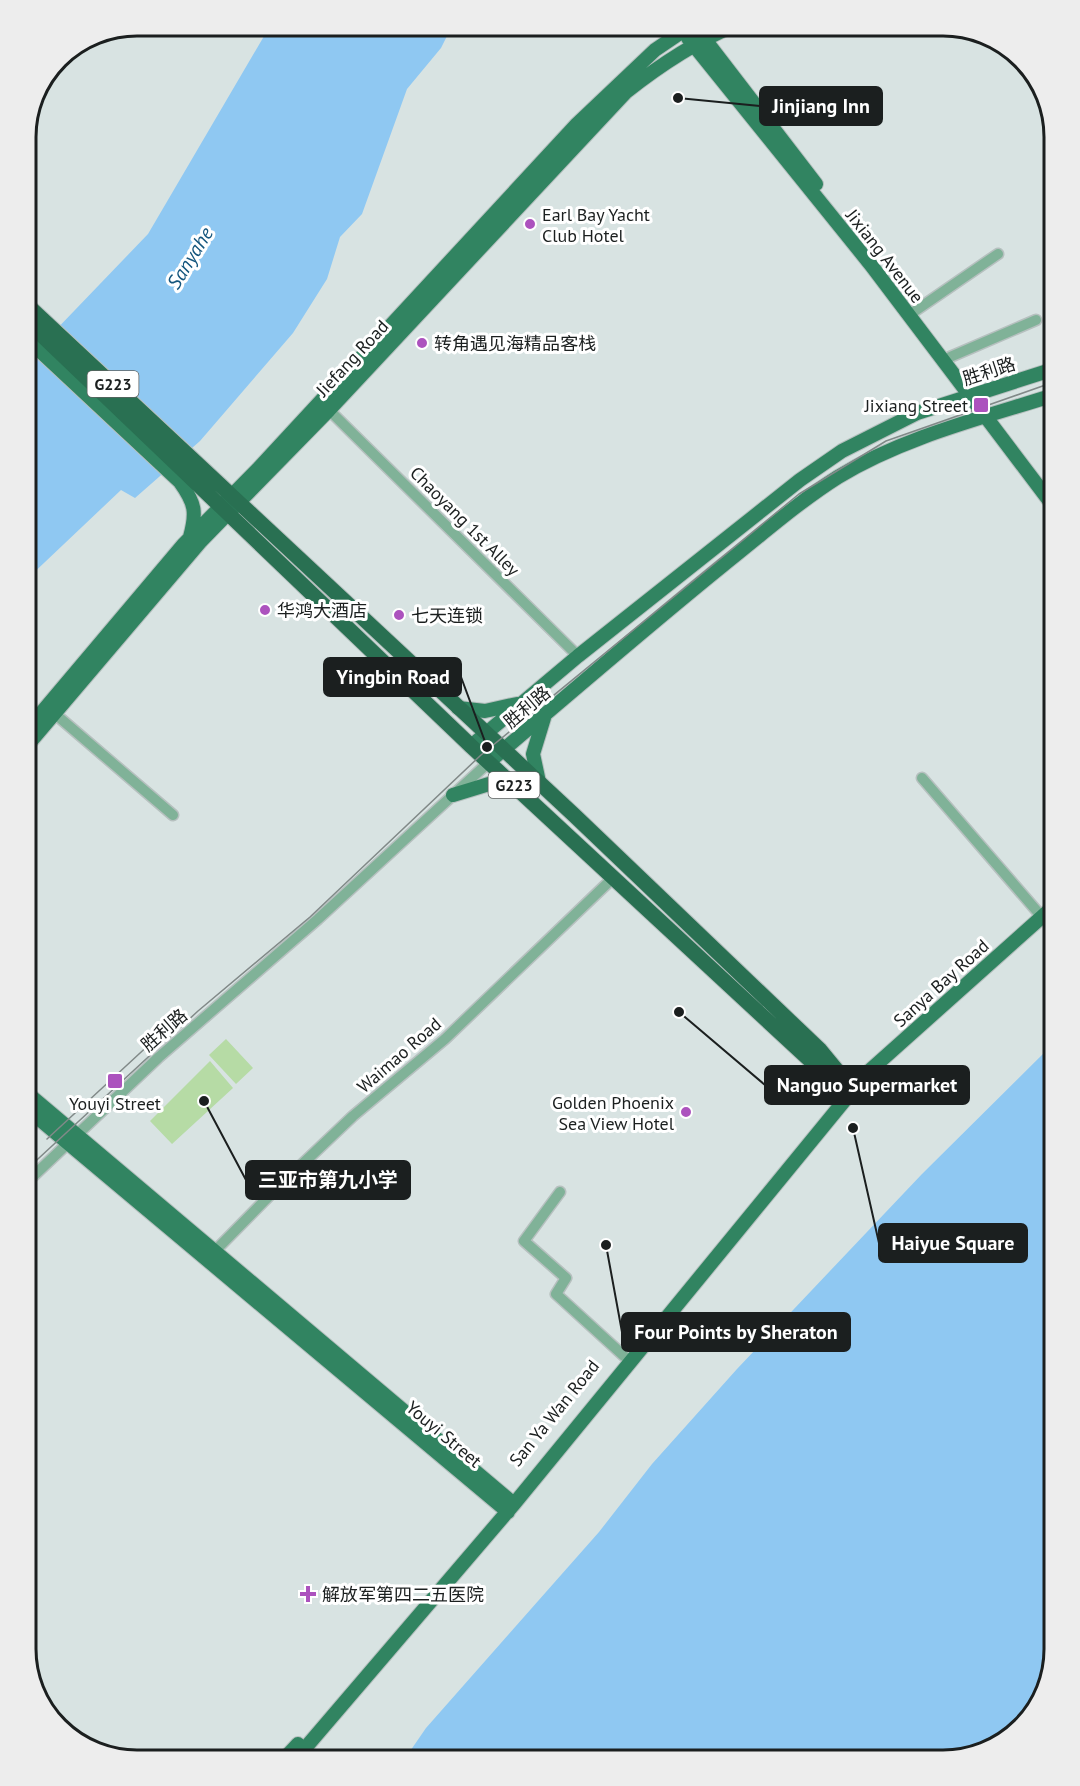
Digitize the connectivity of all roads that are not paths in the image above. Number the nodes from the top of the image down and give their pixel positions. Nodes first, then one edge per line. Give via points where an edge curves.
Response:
1 (676, 36) edge
2 (695, 36) edge
3 (710, 36) edge
4 (698, 41) junction
5 (998, 254) dead end
6 (915, 311) junction
7 (36, 314) edge
8 (1036, 320) dead end
9 (36, 329) edge
10 (36, 346) edge
11 (950, 357) junction
12 (1044, 372) edge
13 (974, 394) junction
14 (1044, 398) edge
15 (329, 410) junction
16 (990, 416) junction
17 (189, 474) junction
18 (1044, 480) edge
19 (1044, 493) edge
20 (236, 499) junction
21 (224, 511) junction
22 (190, 537) junction
23 (578, 656) junction
24 (525, 701) junction
25 (458, 708) junction
26 (54, 713) junction
27 (545, 714) junction
28 (36, 719) edge
29 (486, 734) junction
30 (36, 735) edge
31 (471, 746) junction
32 (503, 750) junction
33 (489, 762) junction
34 (922, 778) dead end
35 (539, 782) junction
36 (522, 792) junction
37 (453, 795) junction
38 (173, 815) dead end
39 (614, 877) junction
40 (1042, 917) joint
41 (851, 1086) junction
42 (36, 1102) edge
43 (36, 1115) edge
44 (73, 1139) junction
45 (36, 1174) edge
46 (560, 1192) dead end
47 (210, 1256) junction
48 (624, 1356) junction
49 (508, 1505) junction
50 (292, 1750) edge
51 (303, 1750) edge

1 - 20 main road, Jiefang Road via 655,50 577,124
2 - 4 main road, Jixiang Avenue
3 - 4 main road, Jiefang Road
4 - 6 main road, Jixiang Avenue
4 - 13 main road, Jixiang Avenue
4 - 15 main road, Jiefang Road via 626,92
5 - 6 street
6 - 11 main road, Jixiang Avenue
7 - 17 highway, G223
8 - 11 street
9 - 17 highway, G223
10 - 17 main road
11 - 13 main road, Jixiang Avenue
12 - 13 main road, 胜利路
13 - 16 main road, Jixiang Avenue
13 - 23 main road, 胜利路 via 893,423 823,464
14 - 16 main road, 胜利路
15 - 20 main road, Jiefang Road
15 - 23 street, Chaoyang 1st Alley
16 - 18 main road, Jixiang Avenue
16 - 19 main road, Jixiang Avenue
16 - 27 main road, 胜利路 via 895,448 830,483 653,621
17 - 20 highway, G223
17 - 21 highway, G223
17 - 22 main road via 195,511
20 - 21 main road, Jiefang Road
20 - 25 highway, G223
21 - 22 main road, Jiefang Road
21 - 26 main road, Jiefang Road
21 - 31 highway, G223
22 - 28 main road, Jiefang Road
23 - 24 main road, 胜利路
24 - 25 main road via 494,710
24 - 29 main road, 胜利路
25 - 29 highway, G223
26 - 30 main road, Jiefang Road
26 - 38 street
27 - 32 main road, 胜利路
27 - 35 main road via 534,754
29 - 31 main road, 胜利路
29 - 32 highway, G223
31 - 33 highway, G223
32 - 33 main road, 胜利路
32 - 35 highway, G223
33 - 36 highway, G223
33 - 37 street, 胜利路
34 - 40 street
35 - 41 highway, G223 via 820,1050
36 - 37 main road via 489,784
36 - 39 highway, G223
37 - 44 street, 胜利路 via 318,920 159,1057
39 - 41 highway, G223 via 812,1062
39 - 47 street, Waimao Road via 445,1039 353,1116
40 - 41 main road, Sanya Bay Road
41 - 48 main road, San Ya Wan Road
41 - 49 main road, San Ya Wan Road
42 - 44 main road, Youyi Street
43 - 44 main road, Youyi Street
44 - 45 street, 胜利路
44 - 47 main road, Youyi Street
46 - 48 street via 524,1241 566,1278 556,1294
47 - 49 main road, Youyi Street
48 - 49 main road, San Ya Wan Road
49 - 50 main road, San Ya Wan Road
49 - 51 main road, San Ya Wan Road

